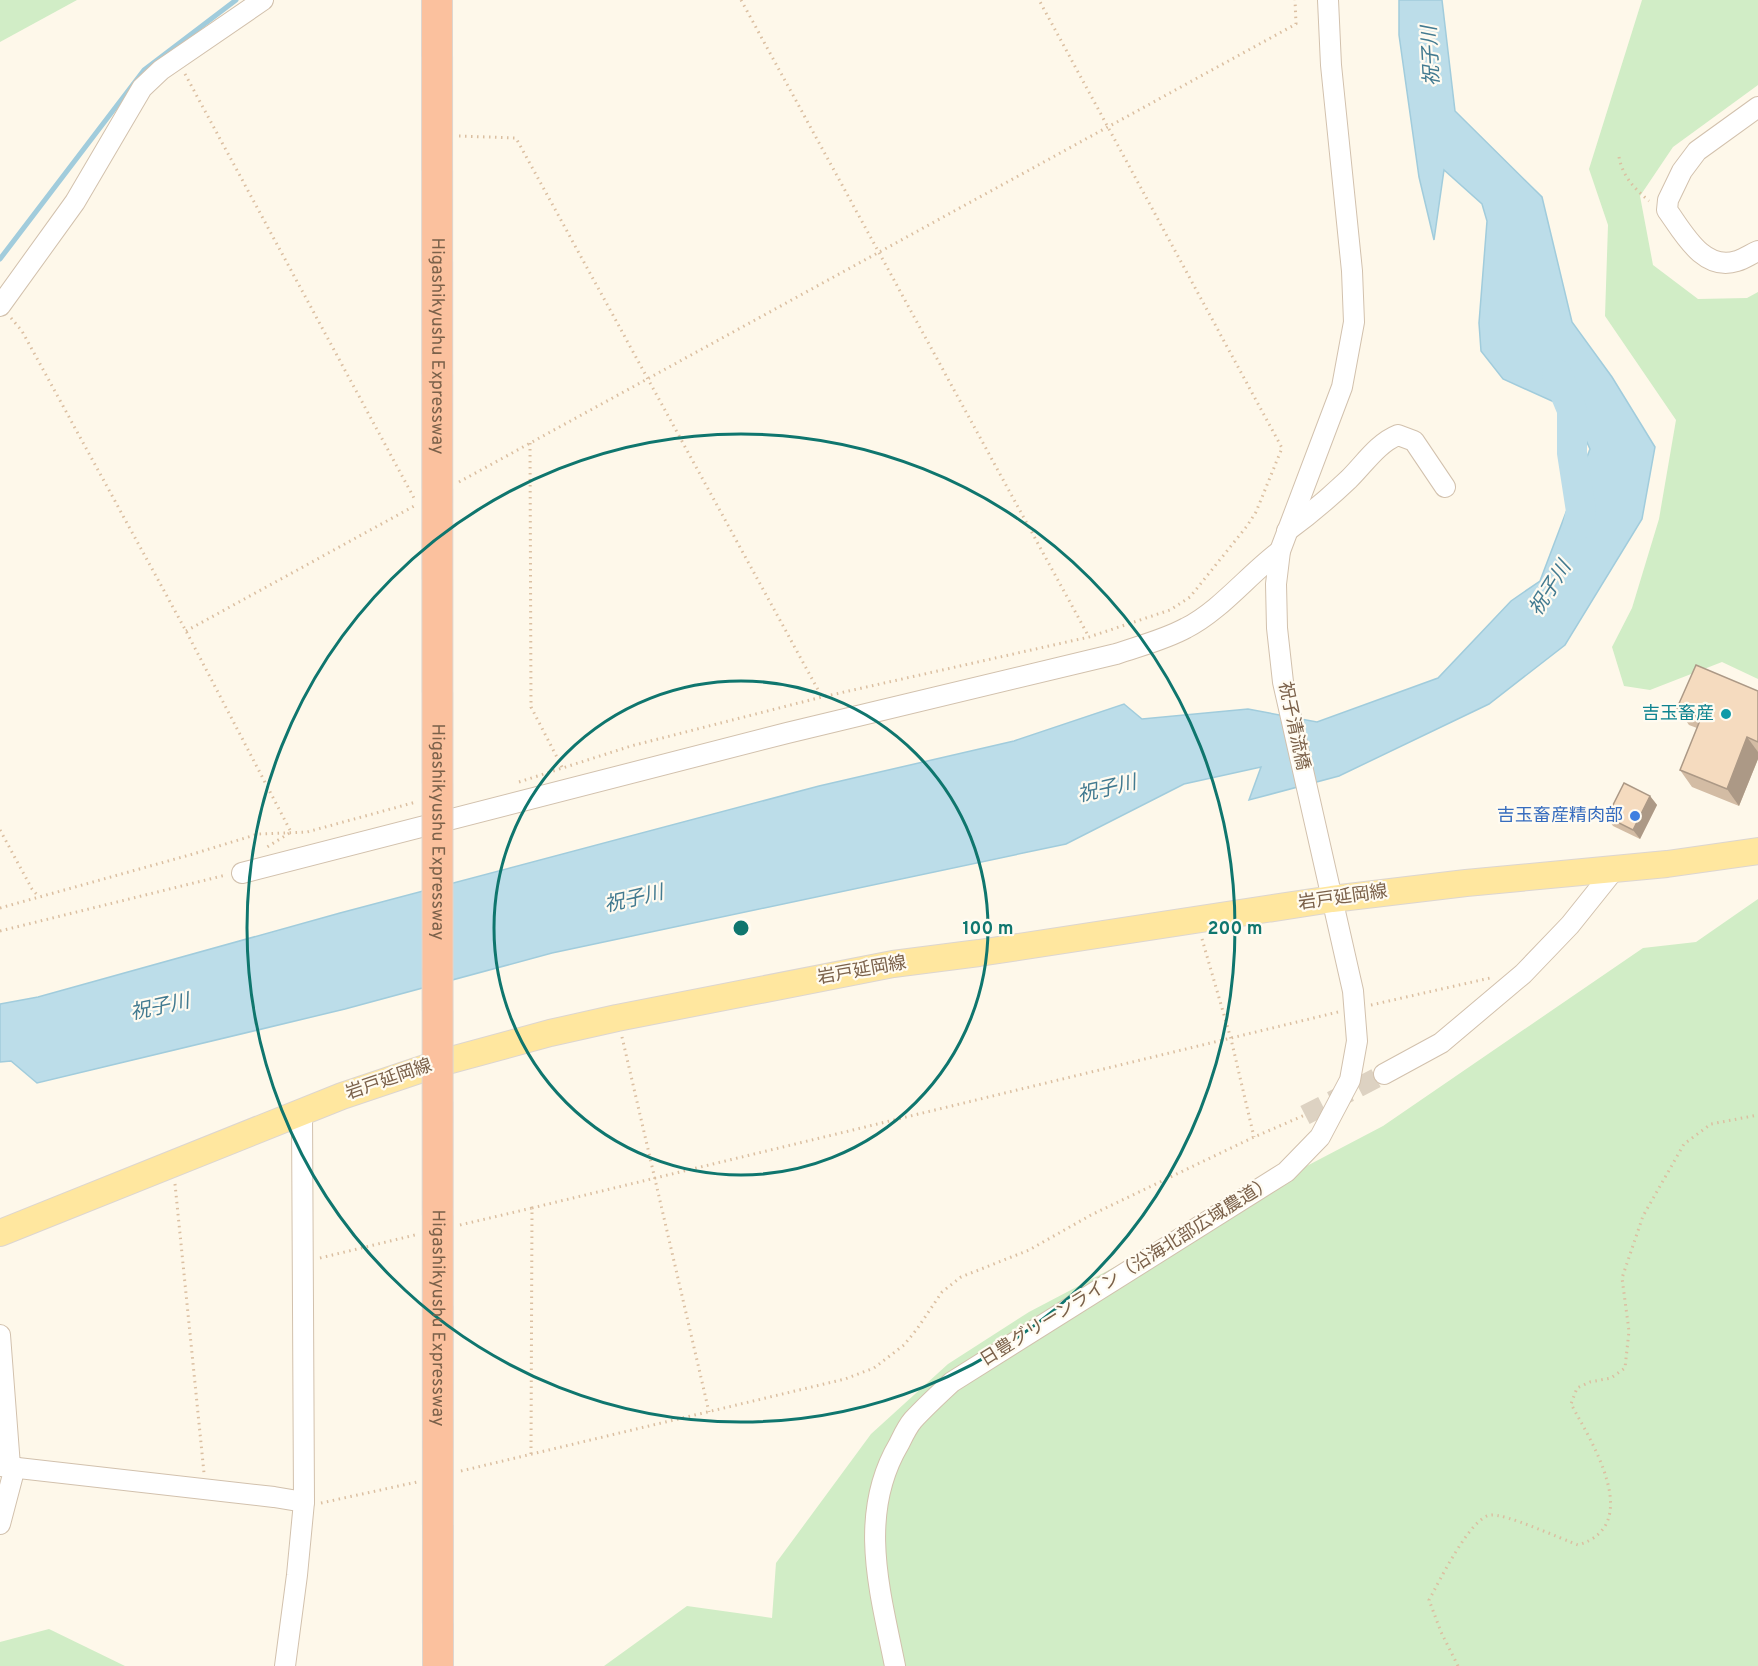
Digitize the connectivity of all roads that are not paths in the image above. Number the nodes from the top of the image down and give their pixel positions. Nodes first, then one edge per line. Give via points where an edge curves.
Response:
1 (263, 0) edge
2 (437, 0) edge
3 (1328, 0) edge
4 (1758, 107) edge
5 (1758, 251) edge
6 (0, 305) edge
7 (1445, 487) dead end
8 (1287, 531) junction
9 (1280, 551) junction
10 (1758, 851) edge
11 (1325, 867) joint
12 (1614, 870) junction
13 (242, 873) road end
14 (1332, 899) junction
15 (1384, 1074) tunnel mouth
16 (302, 1113) junction
17 (0, 1233) edge
18 (0, 1335) edge
19 (8, 1466) edge
20 (304, 1504) junction
21 (0, 1524) edge
22 (285, 1666) edge
23 (438, 1666) edge
24 (896, 1666) edge

1 - 6 street via 161,70 142,88 75,202
2 - 23 highway, Higashikyushu Expressway, bridge
3 - 8 street via 1354,322 1342,387
4 - 5 street via 1697,152 1682,171 1666,210 1693,247 1712,260 1736,261
7 - 8 street via 1414,441 1398,435 1386,440 1350,478
8 - 9 street
9 - 11 street, 祝子清流橋 via 1277,628 1283,682
9 - 13 street via 1187,628 1116,654 787,733
10 - 12 main road, 岩戸延岡線
11 - 14 street, 日豊グリーンライン（沿海北部広域農道）
12 - 14 main road, 岩戸延岡線
12 - 15 street via 1570,925 1517,978 1441,1043
14 - 16 main road, 岩戸延岡線 via 893,964 617,1018 440,1063
14 - 24 street, 日豊グリーンライン（沿海北部広域農道） via 1353,992 1357,1041 1350,1080 1320,1137 1286,1172 952,1382 912,1422 892,1456 882,1477 874,1539 877,1577
16 - 17 main road, 岩戸延岡線
16 - 20 street
18 - 19 street
19 - 20 street
19 - 21 street
20 - 22 street

